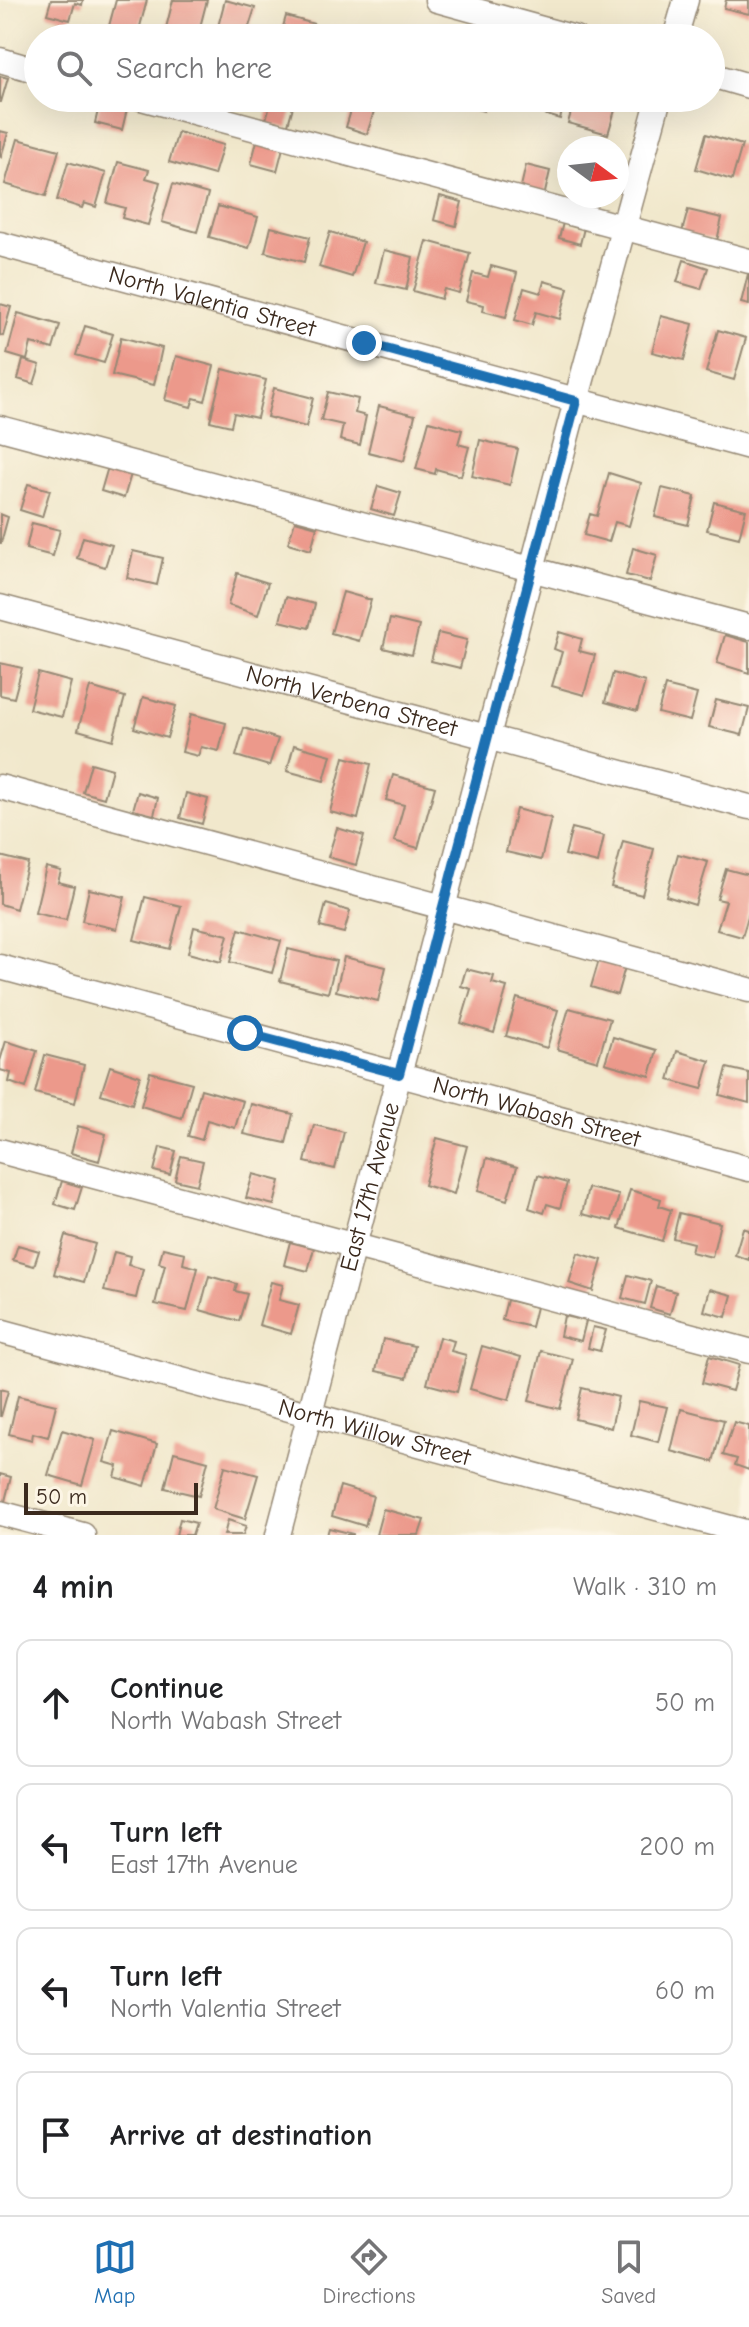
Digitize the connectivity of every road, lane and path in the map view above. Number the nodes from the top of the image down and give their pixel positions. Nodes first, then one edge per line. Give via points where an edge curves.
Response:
1 (437, 0) edge
2 (686, 0) edge
3 (524, 24) edge
4 (679, 24) edge
5 (0, 60) edge
6 (24, 67) edge
7 (725, 79) edge
8 (749, 86) edge
9 (193, 112) edge
10 (655, 112) edge
11 (624, 227) junction
12 (0, 244) edge
13 (749, 261) edge
14 (576, 401) junction
15 (0, 428) edge
16 (749, 447) edge
17 (532, 569) junction
18 (0, 607) edge
19 (749, 627) edge
20 (488, 737) junction
21 (0, 787) edge
22 (749, 807) edge
23 (443, 905) junction
24 (0, 967) edge
25 (749, 990) edge
26 (399, 1074) junction
27 (0, 1151) edge
28 (749, 1169) edge
29 (353, 1246) junction
30 (0, 1331) edge
31 (749, 1351) edge
32 (310, 1413) junction
33 (0, 1513) edge
34 (749, 1533) edge
35 (83, 1535) edge
36 (278, 1535) edge

1 - 3 street
2 - 4 street
5 - 6 street
7 - 8 street
9 - 11 street
10 - 11 street, East 17th Avenue
11 - 13 street
11 - 14 street, East 17th Avenue
12 - 14 street, North Valentia Street
14 - 16 street, North Valentia Street
14 - 17 street, East 17th Avenue
15 - 17 street
17 - 19 street
17 - 20 street, East 17th Avenue
18 - 20 street, North Verbena Street
20 - 22 street, North Verbena Street
20 - 23 street, East 17th Avenue
21 - 23 street
23 - 25 street
23 - 26 street, East 17th Avenue
24 - 26 street, North Wabash Street
26 - 28 street, North Wabash Street
26 - 29 street, East 17th Avenue
27 - 29 street
29 - 31 street
29 - 32 street, East 17th Avenue
30 - 32 street, North Willow Street
32 - 34 street, North Willow Street
32 - 36 street, East 17th Avenue
33 - 35 street

